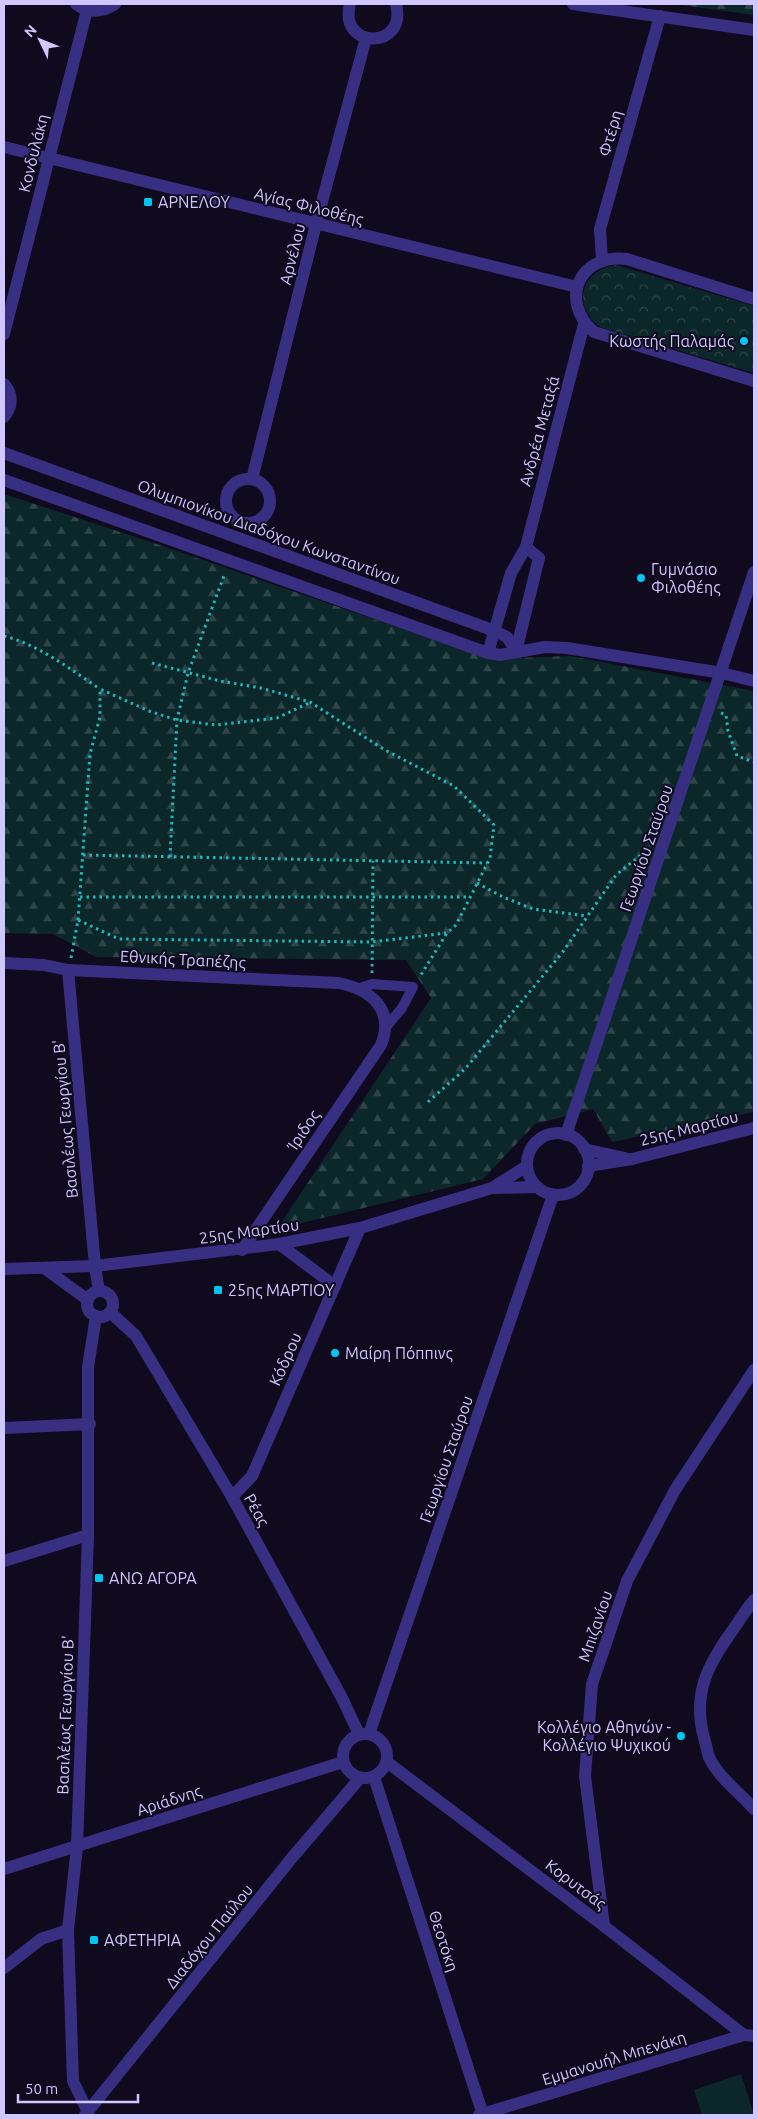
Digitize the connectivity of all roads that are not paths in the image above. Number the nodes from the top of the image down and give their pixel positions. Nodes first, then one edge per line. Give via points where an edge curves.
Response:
1 (115, 4) edge
2 (350, 4) edge
3 (396, 4) edge
4 (573, 4) edge
5 (81, 7) edge
6 (660, 16) junction
7 (754, 30) edge
8 (366, 38) junction
9 (4, 147) edge
10 (48, 158) junction
11 (316, 224) junction
12 (602, 260) junction
13 (577, 287) junction
14 (754, 299) edge
15 (584, 324) junction
16 (4, 334) edge
17 (754, 381) edge
18 (4, 384) edge
19 (4, 417) edge
20 (4, 453) edge
21 (252, 479) dead end
22 (4, 480) edge
23 (526, 546) junction
24 (754, 572) edge
25 (495, 631) junction
26 (516, 651) junction
27 (488, 653) junction
28 (722, 673) junction
29 (754, 681) edge
30 (4, 963) edge
31 (68, 970) junction
32 (366, 986) junction
33 (386, 1026) junction
34 (754, 1128) edge
35 (566, 1135) junction
36 (584, 1149) junction
37 (632, 1159) junction
38 (527, 1166) junction
39 (588, 1166) junction
40 (537, 1187) junction
41 (492, 1188) junction
42 (553, 1195) junction
43 (360, 1228) junction
44 (279, 1244) junction
45 (242, 1250) junction
46 (95, 1266) junction
47 (44, 1268) junction
48 (4, 1269) edge
49 (335, 1286) junction
50 (99, 1291) junction
51 (88, 1300) junction
52 (110, 1312) junction
53 (96, 1316) junction
54 (754, 1370) edge
55 (90, 1424) junction
56 (4, 1428) edge
57 (232, 1497) junction
58 (88, 1535) junction
59 (4, 1562) edge
60 (754, 1600) edge
61 (364, 1734) junction
62 (343, 1762) junction
63 (387, 1762) junction
64 (374, 1777) junction
65 (360, 1778) junction
66 (754, 1809) edge
67 (77, 1847) junction
68 (4, 1869) edge
69 (604, 1926) junction
70 (68, 1930) junction
71 (4, 1968) edge
72 (749, 2036) edge
73 (86, 2114) edge
74 (482, 2115) edge

1 - 5 street via 96,12
2 - 8 street via 348,12 352,29
3 - 8 street via 398,12 394,27 382,37
4 - 6 street
5 - 10 street, Κονδυλάκη
6 - 7 street
6 - 12 street, Φτέρη via 600,229
8 - 11 street, Αρνέλου
9 - 10 street, Αγίας Φιλοθέης
10 - 11 street, Αγίας Φιλοθέης
10 - 16 street, Κονδυλάκη
11 - 13 street, Αγίας Φιλοθέης
11 - 21 street, Αρνέλου
12 - 13 street via 591,266
12 - 14 street via 627,259
13 - 15 street via 578,312
15 - 17 street via 605,337
15 - 23 street, Ανδρέα Μεταξά
18 - 19 street via 9,390 11,403
20 - 25 street, Ολυμπιονίκου Διαδόχου Κωνσταντίνου
22 - 27 street
23 - 25 street, Ανδρέα Μεταξά via 511,573
23 - 26 street via 539,558
24 - 28 street, Γεωργίου Σταύρου
25 - 26 street, Ολυμπιονίκου Διαδόχου Κωνσταντίνου via 507,637
25 - 27 street, Ανδρέα Μεταξά
26 - 27 street via 500,655
26 - 28 street via 567,648
28 - 29 street
28 - 35 street, Γεωργίου Σταύρου
30 - 31 street, Εθνικής Τραπέζης
31 - 32 street, Εθνικής Τραπέζης
31 - 46 street, Βασιλέως Γεωργίου Β'
32 - 33 street, Εθνικής Τραπέζης via 382,1010
32 - 33 lane, Εθνικής Τραπέζης via 413,986 402,1008
33 - 45 street, Ίριδος via 381,1045
34 - 37 street, 25ης Μαρτίου
35 - 36 street via 577,1140
35 - 38 street via 550,1135 536,1143
36 - 37 street, 25ης Μαρτίου
36 - 39 street
37 - 39 street, 25ης Μαρτίου
38 - 40 street
38 - 41 street, 25ης Μαρτίου
39 - 42 street via 584,1180 573,1191
40 - 41 street, 25ης Μαρτίου
40 - 42 street
41 - 43 street, 25ης Μαρτίου
42 - 61 street, Γεωργίου Σταύρου
43 - 44 street, 25ης Μαρτίου
43 - 49 street, Κόδρου
44 - 45 street, 25ης Μαρτίου
44 - 49 street
45 - 46 street, 25ης Μαρτίου
46 - 47 street, 25ης Μαρτίου
46 - 50 street, Βασιλέως Γεωργίου Β'
47 - 48 street, 25ης Μαρτίου
47 - 51 street
49 - 57 street, Κόδρου via 252,1476
50 - 51 street
50 - 52 street via 112,1298
51 - 53 street via 88,1310
52 - 53 street via 106,1316
52 - 57 street, Ρέας via 136,1336
53 - 55 street, Βασιλέως Γεωργίου Β' via 88,1367
54 - 69 street, Μπιζανίου via 675,1490 627,1581 592,1684 585,1776
55 - 56 street
55 - 58 street, Βασιλέως Γεωργίου Β'
57 - 61 street, Ρέας
58 - 59 street
58 - 67 street, Βασιλέως Γεωργίου Β'
60 - 66 street via 708,1668 699,1701 700,1722 709,1757
61 - 62 street via 351,1739
61 - 63 street via 380,1739 388,1756
62 - 65 street via 347,1770
62 - 67 street, Αριάδνης
63 - 64 street
63 - 69 street, Κορυτσάς
64 - 65 street
64 - 74 street, Θεοτόκη
65 - 73 street, Διαδόχου Παύλου
67 - 68 street, Αριάδνης
67 - 70 street, Βασιλέως Γεωργίου Β'
69 - 72 street, Κορυτσάς
70 - 71 street via 41,1939
70 - 73 street, Βασιλέως Γεωργίου Β' via 73,2081
72 - 74 street, Εμμανουήλ Μπενάκη

